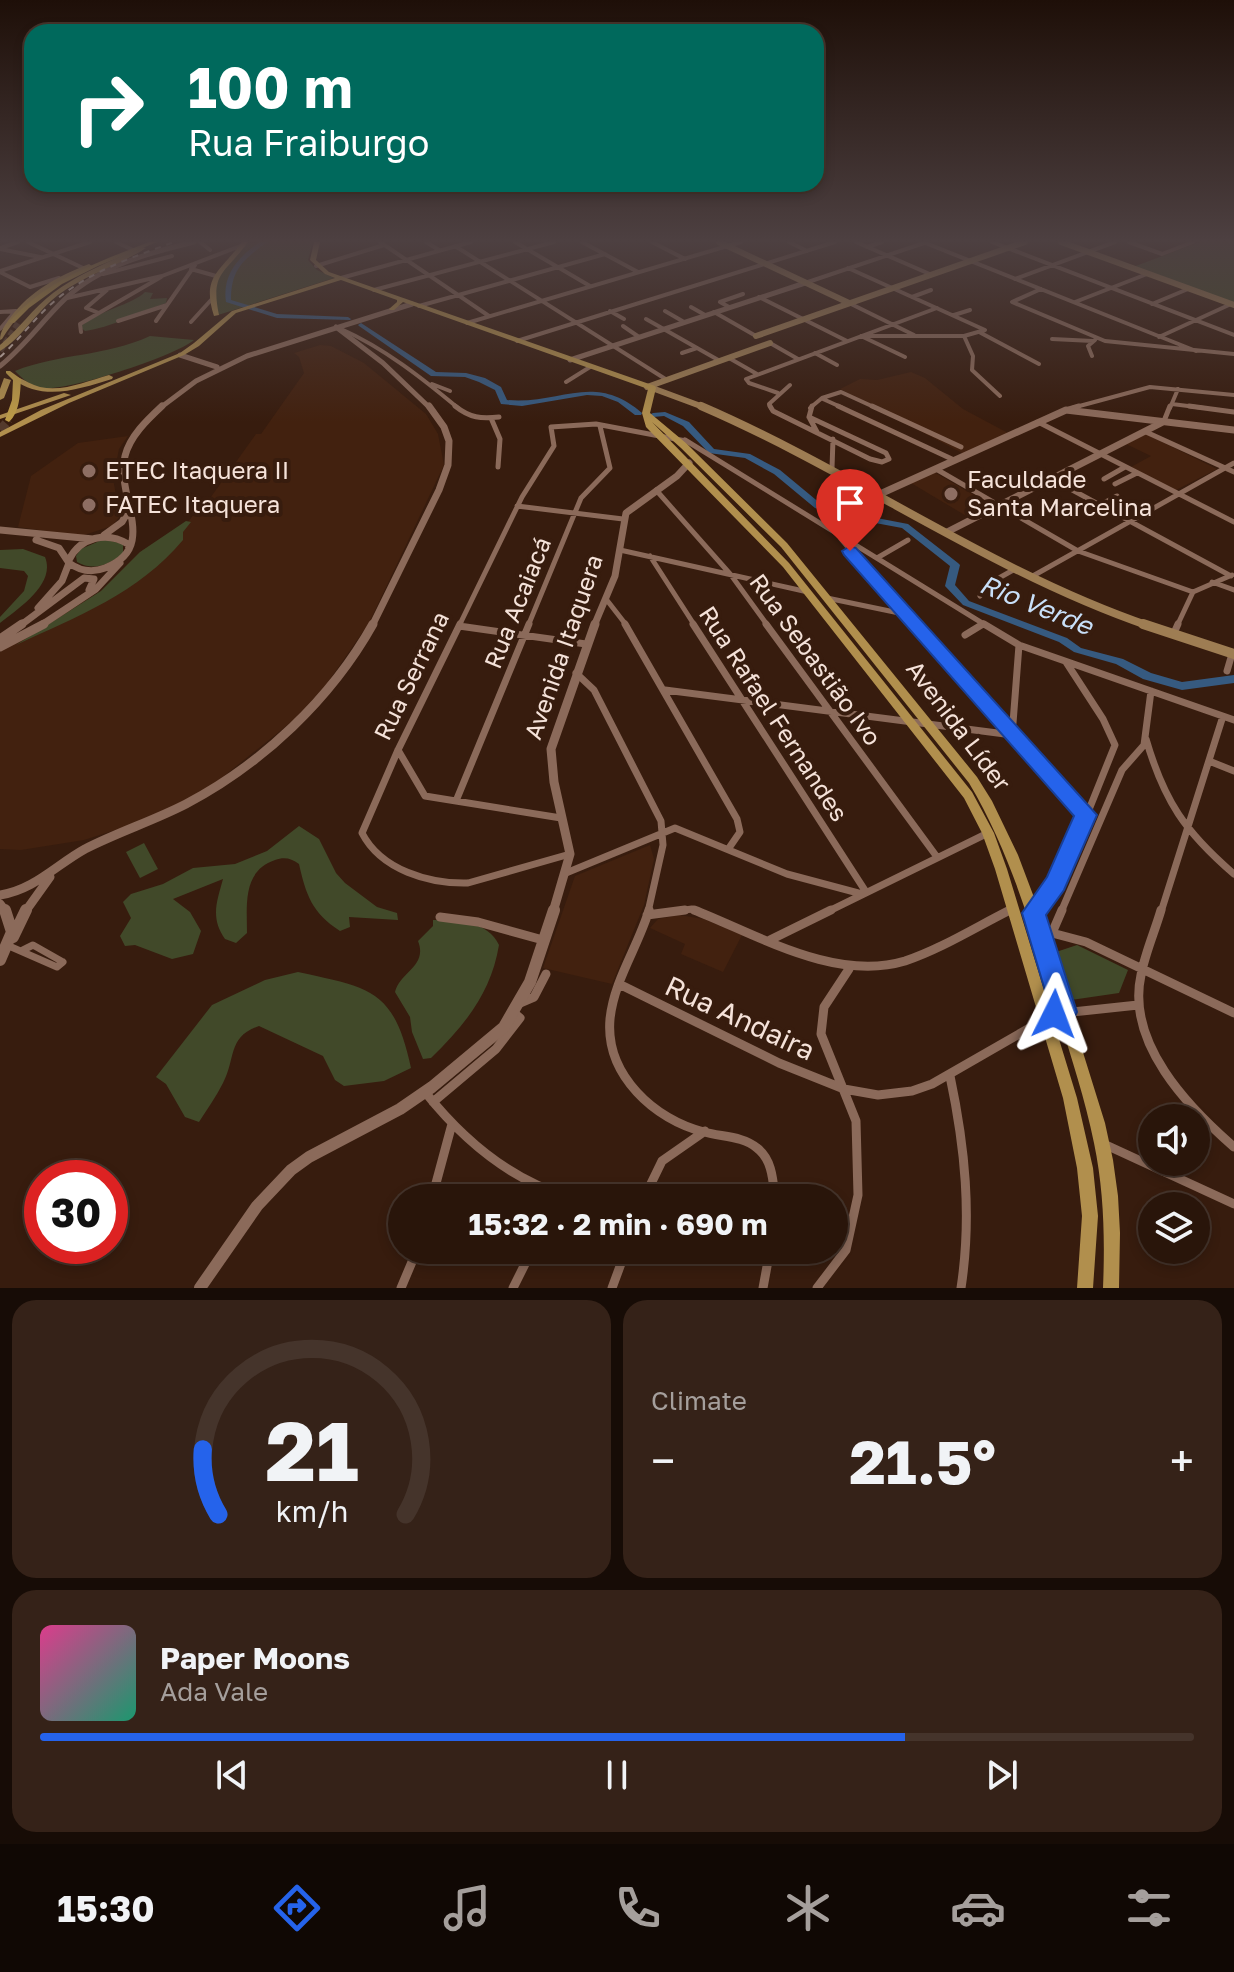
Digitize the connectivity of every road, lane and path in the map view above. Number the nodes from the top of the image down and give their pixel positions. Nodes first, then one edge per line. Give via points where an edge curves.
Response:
1 (30, 302) edge
2 (33, 302) edge
3 (38, 302) edge
4 (46, 302) edge
5 (63, 302) edge
6 (93, 302) edge
7 (124, 302) edge
8 (169, 302) edge
9 (209, 302) edge
10 (213, 302) edge
11 (264, 302) edge
12 (400, 302) edge
13 (408, 302) edge
14 (428, 302) edge
15 (468, 302) edge
16 (537, 302) edge
17 (543, 302) edge
18 (640, 302) edge
19 (720, 302) edge
20 (744, 302) edge
21 (769, 302) edge
22 (924, 302) edge
23 (1012, 302) edge
24 (1075, 302) edge
25 (1147, 302) edge
26 (1157, 302) edge
27 (849, 303) joint
28 (1152, 304) junction
29 (167, 305) junction
30 (416, 305) junction
31 (1233, 305) edge
32 (691, 307) dead end
33 (729, 307) junction
34 (937, 308) junction
35 (388, 310) junction
36 (970, 310) dead end
37 (610, 311) junction
38 (665, 311) dead end
39 (0, 312) edge
40 (714, 312) junction
41 (99, 313) junction
42 (1117, 313) dead end
43 (705, 315) junction
44 (954, 315) junction
45 (224, 316) junction
46 (489, 316) junction
47 (1109, 316) junction
48 (14, 318) junction
49 (29, 319) junction
50 (624, 319) dead end
51 (646, 319) dead end
52 (803, 319) junction
53 (1195, 320) junction
54 (118, 321) dead end
55 (156, 321) dead end
56 (191, 322) dead end
57 (576, 322) junction
58 (684, 322) junction
59 (467, 323) junction
60 (893, 324) junction
61 (623, 326) dead end
62 (338, 328) junction
63 (663, 329) junction
64 (1, 330) edge
65 (982, 331) junction
66 (18, 332) junction
67 (81, 332) dead end
68 (1234, 335) edge
69 (756, 336) junction
70 (862, 336) junction
71 (917, 336) junction
72 (964, 336) junction
73 (639, 337) junction
74 (1159, 337) junction
75 (1052, 339) dead end
76 (1096, 340) junction
77 (517, 341) junction
78 (847, 341) junction
79 (770, 343) junction
80 (612, 346) junction
81 (697, 348) junction
82 (0, 349) edge
83 (1196, 351) junction
84 (682, 353) dead end
85 (815, 353) junction
86 (1234, 354) edge
87 (177, 355) junction
88 (1092, 356) dead end
89 (905, 357) dead end
90 (729, 358) junction
91 (798, 359) junction
92 (570, 360) junction
93 (720, 361) junction
94 (1039, 364) dead end
95 (837, 365) dead end
96 (217, 367) junction
97 (590, 367) junction
98 (4, 373) edge
99 (757, 374) junction
100 (17, 379) junction
101 (667, 380) junction
102 (566, 382) dead end
103 (429, 383) junction
104 (25, 385) junction
105 (790, 385) dead end
106 (650, 387) junction
107 (1178, 389) junction
108 (450, 391) dead end
109 (778, 393) junction
110 (1234, 395) edge
111 (1000, 396) dead end
112 (0, 398) edge
113 (822, 398) junction
114 (1172, 404) junction
115 (1066, 410) junction
116 (1234, 412) edge
117 (499, 417) dead end
118 (809, 417) junction
119 (491, 418) junction
120 (4, 419) edge
121 (1164, 421) junction
122 (1038, 422) junction
123 (600, 426) junction
124 (1234, 430) edge
125 (662, 432) junction
126 (817, 432) junction
127 (1146, 432) junction
128 (4, 433) edge
129 (833, 439) junction
130 (686, 441) junction
131 (961, 447) dead end
132 (1101, 455) junction
133 (954, 460) junction
134 (689, 463) junction
135 (1234, 463) edge
136 (498, 467) dead end
137 (1125, 467) junction
138 (832, 468) junction
139 (936, 469) junction
140 (1224, 469) junction
141 (1234, 472) edge
142 (1137, 473) junction
143 (1052, 479) junction
144 (1104, 479) dead end
145 (1115, 484) dead end
146 (656, 490) junction
147 (880, 494) junction
148 (1178, 495) junction
149 (1117, 496) dead end
150 (1000, 505) junction
151 (1100, 505) junction
152 (517, 506) junction
153 (130, 508) junction
154 (574, 513) junction
155 (623, 519) junction
156 (1130, 522) junction
157 (1234, 522) edge
158 (0, 532) edge
159 (947, 532) junction
160 (96, 538) junction
161 (840, 538) junction
162 (908, 540) dead end
163 (129, 549) junction
164 (620, 550) junction
165 (1078, 551) junction
166 (650, 556) junction
167 (123, 558) junction
168 (877, 558) junction
169 (69, 562) junction
170 (1015, 569) junction
171 (731, 575) junction
172 (1232, 575) edge
173 (1031, 578) junction
174 (1212, 582) junction
175 (1234, 590) edge
176 (808, 592) junction
177 (1193, 592) junction
178 (980, 596) dead end
179 (827, 598) junction
180 (606, 599) junction
181 (71, 606) junction
182 (904, 614) junction
183 (983, 624) junction
184 (21, 625) junction
185 (459, 626) junction
186 (1174, 633) junction
187 (965, 635) dead end
188 (524, 636) junction
189 (0, 639) edge
190 (586, 644) junction
191 (1019, 645) junction
192 (0, 647) edge
193 (1233, 654) edge
194 (1066, 662) junction
195 (1086, 669) junction
196 (1227, 671) dead end
197 (576, 673) junction
198 (665, 690) junction
199 (1151, 691) junction
200 (1089, 697) junction
201 (745, 701) junction
202 (831, 712) junction
203 (1223, 716) junction
204 (1234, 720) edge
205 (910, 722) junction
206 (929, 725) junction
207 (1010, 732) junction
208 (1146, 739) junction
209 (398, 750) junction
210 (1209, 761) junction
211 (1234, 771) edge
212 (456, 801) junction
213 (1086, 815) junction
214 (561, 818) junction
215 (664, 831) junction
216 (1187, 832) junction
217 (988, 833) junction
218 (729, 848) junction
219 (570, 854) junction
220 (937, 857) junction
221 (64, 863) junction
222 (566, 873) junction
223 (1234, 874) edge
224 (864, 893) junction
225 (0, 895) edge
226 (0, 904) edge
227 (1012, 909) junction
228 (1034, 913) junction
229 (647, 915) junction
230 (440, 917) dead end
231 (1047, 937) junction
232 (543, 940) junction
233 (770, 940) junction
234 (11, 941) junction
235 (23, 950) junction
236 (0, 960) edge
237 (849, 969) junction
238 (1143, 969) junction
239 (546, 974) dead end
240 (619, 984) junction
241 (520, 1003) junction
242 (1138, 1005) junction
243 (1064, 1012) junction
244 (1234, 1013) edge
245 (1044, 1018) junction
246 (950, 1076) junction
247 (844, 1089) junction
248 (429, 1097) junction
249 (452, 1124) junction
250 (705, 1131) junction
251 (1103, 1143) junction
252 (1234, 1147) edge
253 (436, 1184) edge
254 (533, 1184) edge
255 (651, 1184) edge
256 (773, 1184) edge
257 (1234, 1204) edge
258 (411, 1264) edge
259 (525, 1264) edge
260 (621, 1264) edge
261 (767, 1264) edge
262 (200, 1288) edge
263 (401, 1288) edge
264 (513, 1288) edge
265 (612, 1288) edge
266 (763, 1288) edge
267 (817, 1288) edge
268 (961, 1288) edge
269 (1085, 1288) edge
270 (1111, 1288) edge

1 - 48 main road
2 - 48 highway
3 - 48 highway
4 - 49 main road
5 - 98 street
6 - 41 street via 86,308
7 - 41 street
8 - 29 street
9 - 56 street
10 - 45 main road
11 - 45 main road
12 - 35 main road
13 - 30 main road
14 - 30 street
15 - 46 street
16 - 46 street
17 - 57 street
18 - 37 street
19 - 33 street
20 - 33 street
21 - 52 street
22 - 34 street
23 - 76 street
24 - 47 street
25 - 28 street
26 - 28 street
27 - 52 main road
27 - 60 street
28 - 53 street
29 - 54 street
29 - 55 street
30 - 35 street
30 - 59 main road
31 - 53 street
32 - 43 street
33 - 40 street
34 - 44 street
34 - 60 street
35 - 62 street
36 - 44 street
37 - 50 street
37 - 57 street
38 - 58 street
39 - 48 street
40 - 43 street
40 - 69 street
41 - 67 street via 80,324
42 - 47 street
43 - 58 street
44 - 65 street
45 - 87 main road
46 - 59 street
47 - 74 street
48 - 49 main road via 16,324
48 - 64 main road
49 - 66 main road
51 - 63 street
52 - 69 main road
52 - 78 street
53 - 68 street
53 - 74 street
57 - 77 street
57 - 80 street
58 - 63 street
59 - 77 main road
60 - 70 street
60 - 71 street
61 - 73 street
62 - 96 street
62 - 103 street via 364,339
62 - 221 street via 437,413 450,446 440,484 376,617 330,686 252,760 191,801
63 - 73 street
63 - 81 street
64 - 66 main road
65 - 72 street
65 - 94 street
66 - 82 main road
69 - 79 main road
70 - 71 street
70 - 78 street
70 - 89 street
71 - 72 street
72 - 111 street via 973,356 972,370
73 - 80 street
74 - 83 street
75 - 76 street
76 - 83 street
76 - 88 street via 1088,346
77 - 92 main road
78 - 85 street
79 - 90 main road
79 - 91 street
80 - 92 street
80 - 101 street
81 - 84 street
81 - 93 street
83 - 86 street
85 - 91 street
85 - 95 street
87 - 96 street
87 - 104 main road via 62,390
87 - 120 main road
87 - 128 main road via 67,400
90 - 93 main road
90 - 99 street
91 - 99 street
92 - 97 main road
93 - 101 main road
96 - 153 street via 175,397 133,439 122,473
97 - 102 street
97 - 106 main road
98 - 100 highway
98 - 112 main road
98 - 120 highway via 11,395
99 - 109 street via 745,381
100 - 104 main road
100 - 120 highway via 16,406
101 - 106 main road
103 - 108 street
103 - 119 street via 462,414
104 - 128 main road via 36,407
105 - 109 street
106 - 125 main road, Avenida Líder via 646,413
106 - 138 main road via 744,424
107 - 110 street
107 - 114 street
107 - 115 street via 1150,387
109 - 126 street via 771,409
113 - 118 street via 809,409
113 - 131 street via 847,394
113 - 133 street
114 - 116 street
114 - 121 street
115 - 121 street
115 - 122 street
117 - 119 street
118 - 126 street
118 - 129 street via 890,457 875,461
119 - 136 street via 500,439
121 - 124 street
121 - 127 street
122 - 132 street
122 - 133 street
123 - 125 street, Rua Serrana
123 - 152 street, Rua Serrana via 551,427 554,446
123 - 154 street, Rua Acaiacá via 610,468 585,492
125 - 130 street
125 - 130 street
125 - 134 main road
125 - 179 main road, Avenida Líder via 768,528
126 - 129 street
127 - 132 street
127 - 140 street
129 - 138 street
130 - 161 street
132 - 137 street
132 - 143 street
133 - 139 street
134 - 146 street
134 - 176 main road, Avenida Líder
135 - 140 street
137 - 142 street
137 - 144 street
138 - 147 main road
139 - 147 street
139 - 150 street
140 - 141 street
140 - 148 street
142 - 145 street
142 - 148 street
143 - 150 street
143 - 151 street
146 - 155 street
146 - 171 street, Rua Sebastião Ivo
147 - 159 main road
148 - 156 street
148 - 157 street
149 - 151 street
150 - 159 street
150 - 165 street
151 - 156 street
152 - 154 street
152 - 185 street, Rua Serrana
153 - 160 street via 122,522
153 - 163 street via 135,532
154 - 155 street
154 - 188 street, Rua Acaiacá
155 - 164 street, Avenida Itaquera
156 - 165 street
156 - 172 street
158 - 160 street
158 - 169 street via 52,544
159 - 170 main road
160 - 163 street via 118,537
160 - 169 street via 77,546
161 - 168 street
161 - 182 street
162 - 168 street
163 - 167 street
164 - 166 street
164 - 180 street, Avenida Itaquera
165 - 173 street
165 - 177 street
166 - 171 street
166 - 201 street, Rua Rafael Fernandes
167 - 169 street via 93,570
167 - 181 street
168 - 183 street
169 - 184 street via 55,590
170 - 173 main road
170 - 178 street
171 - 176 street
171 - 202 street, Rua Sebastião Ivo
172 - 174 street
173 - 186 main road
174 - 175 street
174 - 177 street
176 - 205 main road, Avenida Líder
177 - 186 street
179 - 182 street
179 - 206 main road, Avenida Líder
180 - 190 street, Avenida Itaquera
180 - 198 street
181 - 184 street via 90,590 94,579 75,583
181 - 192 street
182 - 207 street
183 - 187 street
183 - 191 street
184 - 189 street
185 - 188 street
185 - 209 street, Rua Serrana
186 - 193 main road
188 - 190 street
188 - 212 street, Rua Acaiacá
190 - 197 street, Avenida Itaquera
191 - 194 street
191 - 207 street
193 - 196 street
194 - 195 street
194 - 200 street
195 - 199 street
195 - 200 street via 1083,681
197 - 214 street, Avenida Itaquera via 551,749
197 - 215 street via 594,690
198 - 201 street
198 - 218 street via 741,827
199 - 203 street
199 - 208 street
200 - 213 street via 1115,745
201 - 202 street
201 - 224 street, Rua Rafael Fernandes
202 - 205 street
202 - 220 street, Rua Sebastião Ivo
203 - 204 street
203 - 210 street
205 - 206 street
205 - 217 main road, Avenida Líder via 968,795
206 - 207 street
206 - 228 main road, Avenida Líder via 991,806
207 - 213 street
208 - 216 street via 1164,800
208 - 231 street via 1122,770
209 - 212 street via 421,793
209 - 219 street, Rua Serrana via 362,833 381,857 451,885
210 - 211 street
210 - 216 street
212 - 214 street
213 - 228 street via 1056,883
214 - 219 street, Avenida Itaquera
215 - 218 street via 681,829
215 - 222 street
215 - 229 street
216 - 223 street
216 - 238 street
217 - 220 street
217 - 227 main road, Avenida Líder
218 - 224 street via 787,874
219 - 222 street, Avenida Itaquera
220 - 224 street
221 - 225 street via 30,887
221 - 234 street via 36,893
222 - 232 street, Avenida Itaquera
224 - 233 street
226 - 234 street via 12,923
227 - 237 street via 904,961
227 - 245 main road, Avenida Líder
228 - 231 main road, Avenida Líder
229 - 233 street via 692,909
229 - 240 street
230 - 232 street
231 - 238 street via 1086,942
231 - 243 main road, Avenida Líder
232 - 241 street, Avenida Itaquera
233 - 237 street
234 - 235 street
234 - 236 street
235 - 235 street via 57,967 63,962 33,945
237 - 247 street via 824,1005 821,1021 822,1039
238 - 242 street
238 - 244 street
239 - 241 street via 535,997
240 - 247 street, Rua Andaira
240 - 250 street via 610,1015 619,1067 655,1108
241 - 248 street, Avenida Itaquera via 490,1041
242 - 243 street, Rua Andaira
242 - 252 street via 1175,1088
243 - 245 street, Rua Andaira
243 - 251 main road, Avenida Líder
245 - 246 street, Rua Andaira
245 - 269 main road, Avenida Líder via 1085,1168 1090,1216
246 - 247 street, Rua Andaira via 893,1094
246 - 268 street via 966,1180 967,1248
247 - 267 street via 858,1129 854,1221 838,1265
248 - 249 street
248 - 262 street, Avenida Itaquera via 309,1157 276,1183
249 - 253 street
249 - 254 street
250 - 255 street via 662,1161
250 - 256 street via 754,1145 772,1171
251 - 257 street
251 - 270 main road, Avenida Líder via 1113,1234
258 - 263 street
259 - 264 street
260 - 265 street
261 - 266 street

